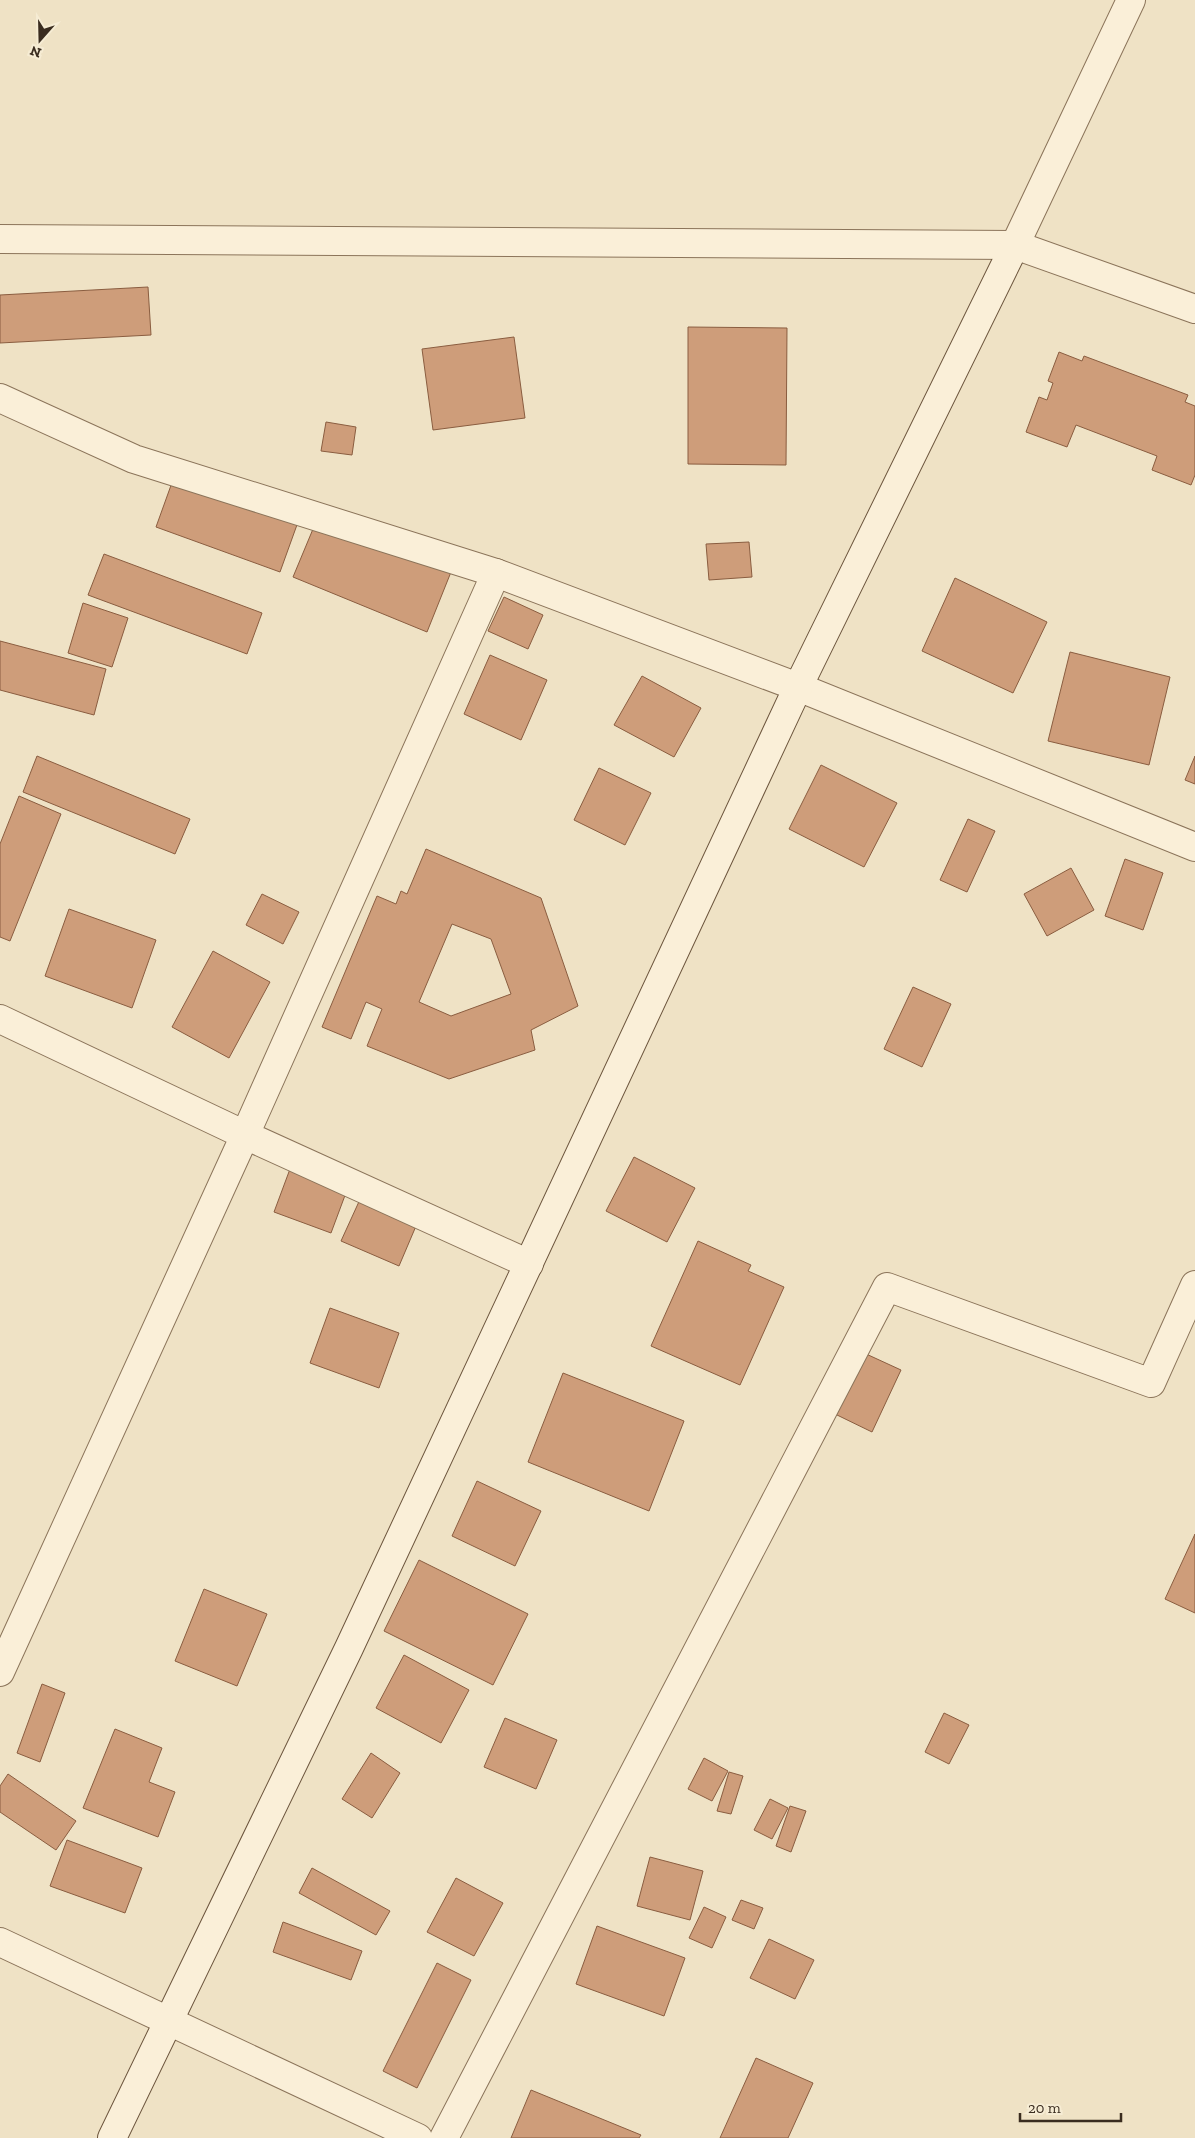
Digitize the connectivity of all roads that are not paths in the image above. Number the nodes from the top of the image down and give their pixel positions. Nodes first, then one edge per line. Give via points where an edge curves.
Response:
1 (1131, 0) edge
2 (0, 239) edge
3 (1015, 245) junction
4 (1195, 309) edge
5 (0, 398) edge
6 (496, 573) junction
7 (798, 687) junction
8 (1195, 847) edge
9 (0, 1020) edge
10 (245, 1135) junction
11 (529, 1264) junction
12 (1195, 1285) edge
13 (0, 1672) edge
14 (0, 1942) edge
15 (168, 2021) junction
16 (112, 2138) edge
17 (418, 2138) edge
18 (444, 2138) edge

1 - 3 street
2 - 3 street
3 - 4 street
3 - 7 street
5 - 6 street via 134,459
6 - 7 street
6 - 10 street
7 - 8 street
7 - 11 street
9 - 10 street
10 - 11 street
10 - 13 street
11 - 15 street via 349,1648
12 - 18 street via 1151,1384 887,1287
14 - 15 street
15 - 16 street
15 - 17 street

